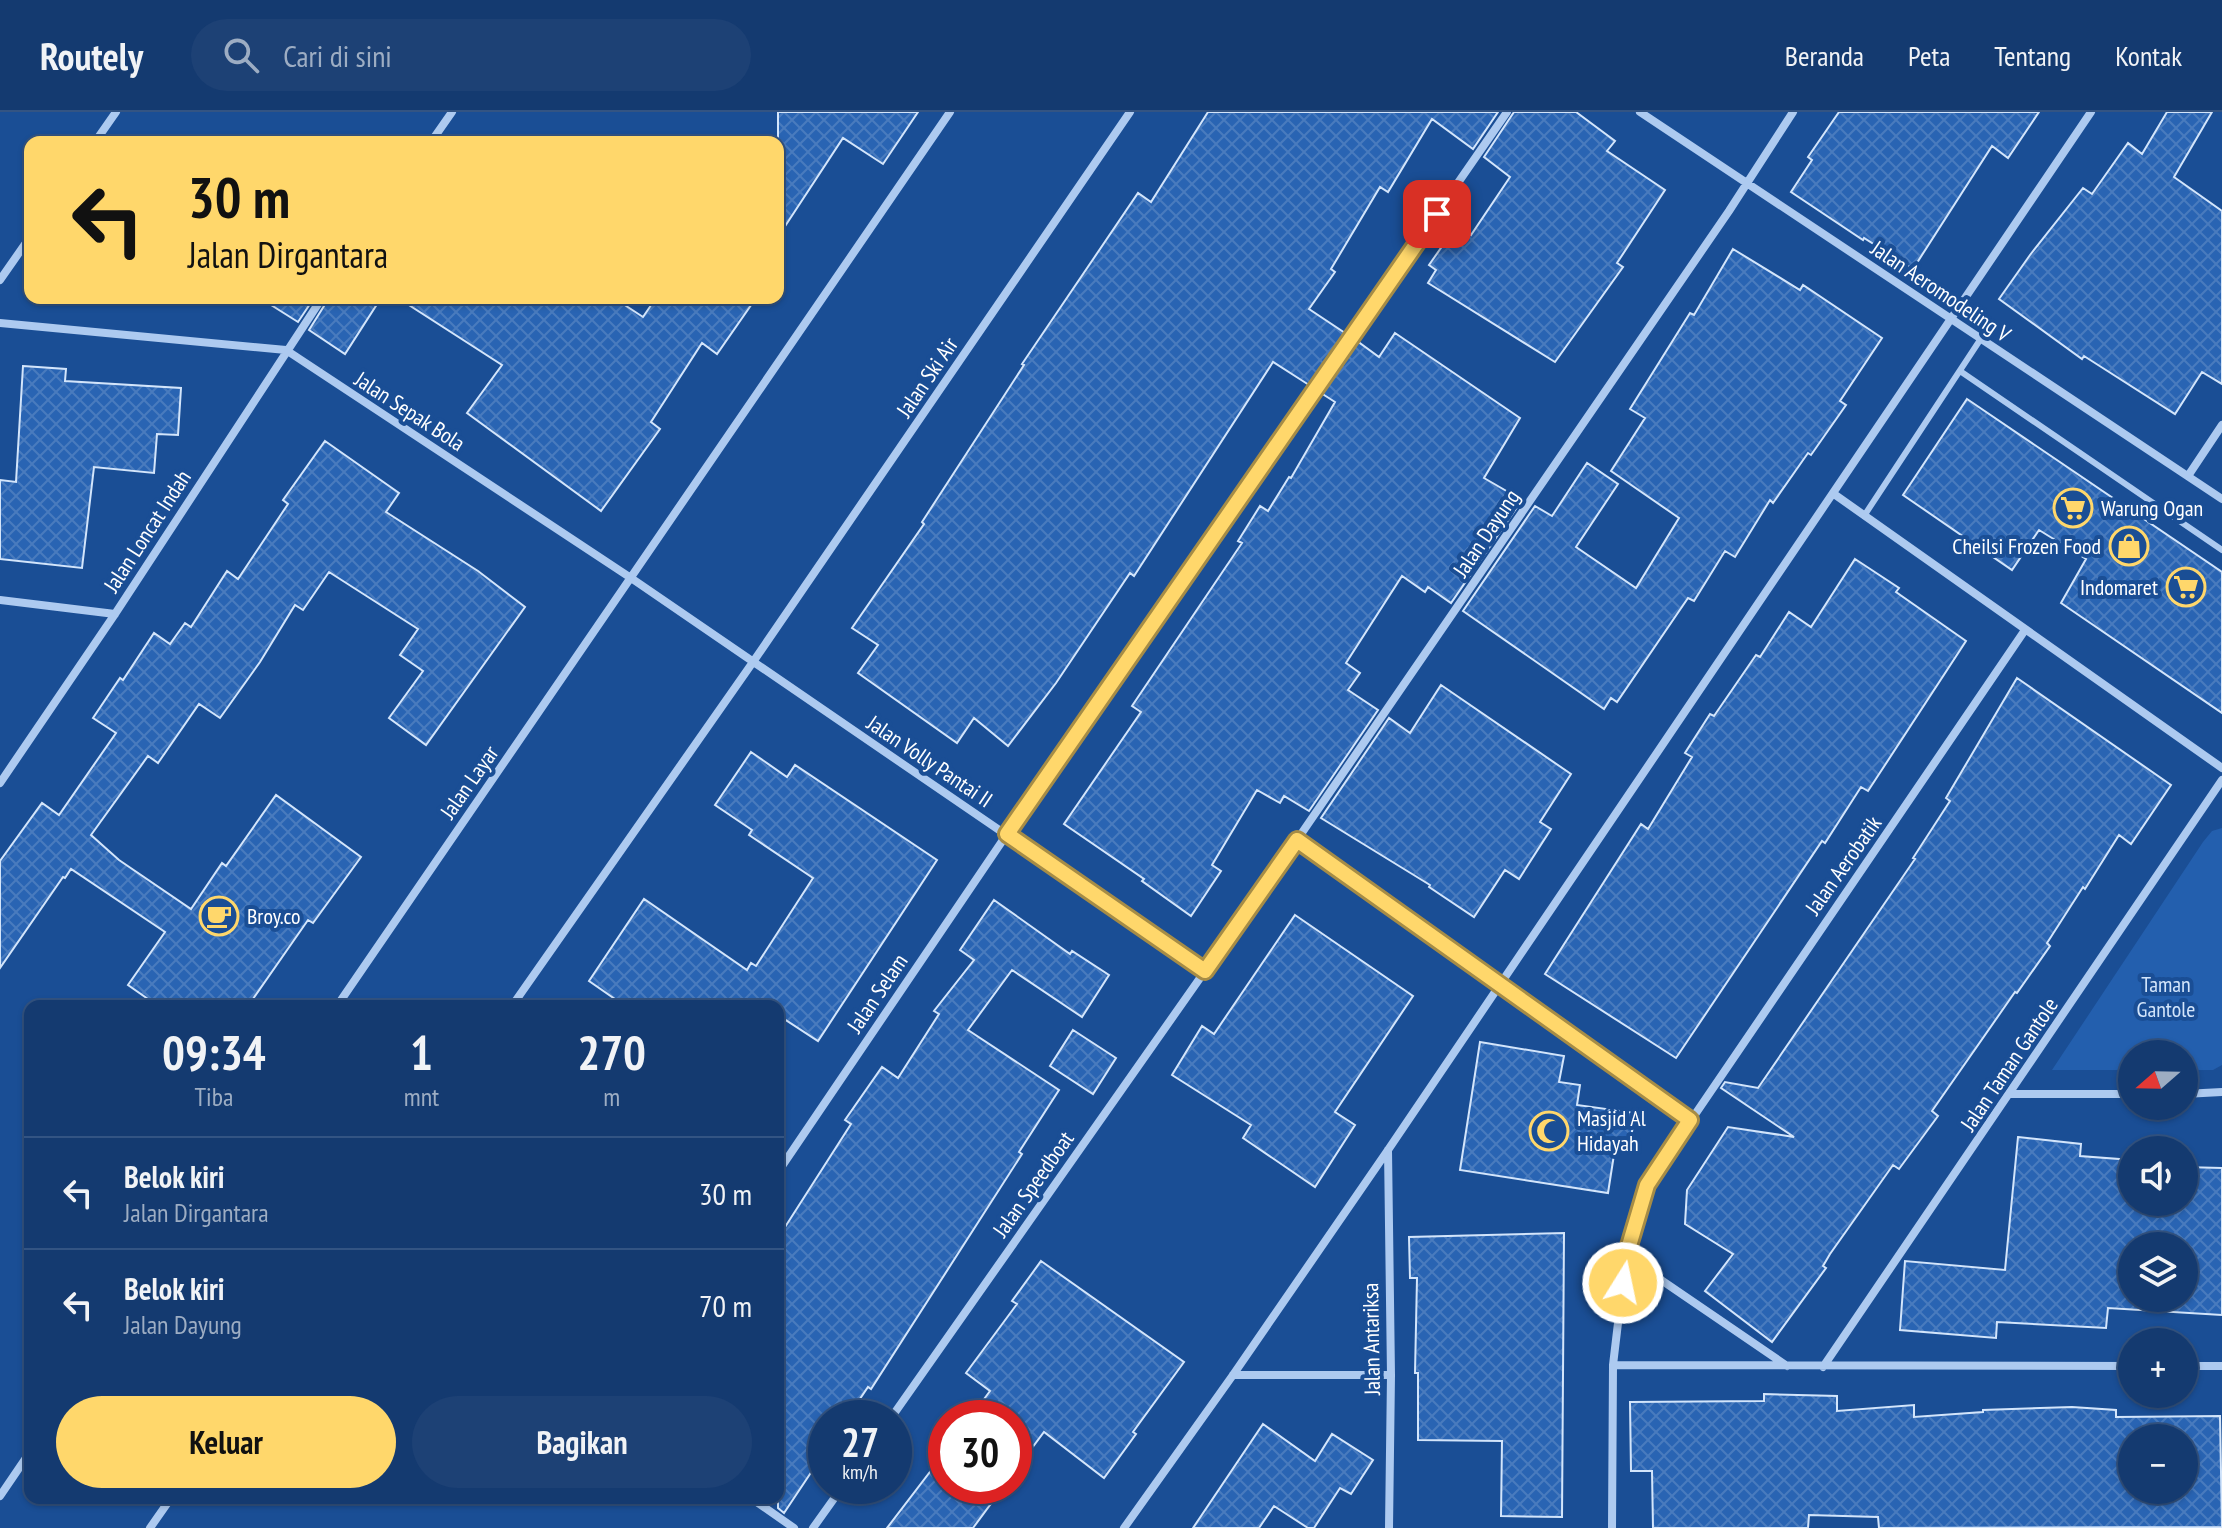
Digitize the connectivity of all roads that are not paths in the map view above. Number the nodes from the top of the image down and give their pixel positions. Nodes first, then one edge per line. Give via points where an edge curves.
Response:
1 (116, 112) edge
2 (452, 112) edge
3 (950, 112) edge
4 (1130, 112) edge
5 (1507, 112) edge
6 (1640, 112) edge
7 (1793, 112) edge
8 (2091, 112) edge
9 (99, 136) edge
10 (435, 136) edge
11 (1747, 182) junction
12 (24, 246) edge
13 (0, 280) edge
14 (318, 304) edge
15 (1951, 320) junction
16 (0, 323) edge
17 (1980, 340) junction
18 (286, 350) junction
19 (1960, 371) junction
20 (2222, 425) edge
21 (2188, 476) junction
22 (1834, 494) junction
23 (2222, 499) edge
24 (1864, 516) junction
25 (2222, 550) edge
26 (631, 578) junction
27 (0, 600) edge
28 (115, 614) junction
29 (2025, 630) junction
30 (753, 662) junction
31 (2222, 768) edge
32 (2222, 780) edge
33 (0, 783) edge
34 (1007, 834) junction
35 (1297, 840) junction
36 (1205, 971) junction
37 (1500, 985) junction
38 (341, 1000) edge
39 (516, 1000) edge
40 (2222, 1092) edge
41 (2198, 1093) edge
42 (2011, 1094) junction
43 (2118, 1094) edge
44 (1690, 1120) junction
45 (1388, 1150) junction
46 (784, 1163) edge
47 (1626, 1256) junction
48 (1613, 1365) junction
49 (1788, 1366) junction
50 (2118, 1366) edge
51 (2198, 1366) edge
52 (2222, 1366) edge
53 (1823, 1367) junction
54 (1233, 1375) junction
55 (1391, 1375) junction
56 (904, 1400) edge
57 (24, 1459) edge
58 (4, 1482) edge
59 (0, 1496) edge
60 (167, 1504) edge
61 (760, 1504) edge
62 (830, 1504) edge
63 (150, 1528) edge
64 (794, 1528) edge
65 (813, 1528) edge
66 (1124, 1528) edge
67 (1389, 1528) edge
68 (1612, 1528) edge

1 - 9 street
2 - 10 street
3 - 26 street
4 - 30 street, Jalan Ski Air
5 - 34 street, Jalan Selam
6 - 11 street, Jalan Aeromodeling V
7 - 11 street, Jalan Dayung
8 - 15 street
11 - 15 street, Jalan Aeromodeling V
11 - 35 street, Jalan Dayung
12 - 13 street
14 - 18 street, Jalan Loncat Indah
15 - 17 street, Jalan Aeromodeling V
15 - 22 street
16 - 18 street, Jalan Sepak Bola
17 - 19 lane
17 - 21 street, Jalan Aeromodeling V
18 - 26 street, Jalan Sepak Bola
18 - 28 street, Jalan Loncat Indah
19 - 24 lane
19 - 25 lane
20 - 21 street
21 - 23 street, Jalan Aeromodeling V
22 - 24 street
22 - 37 street
24 - 29 street
26 - 30 street, Jalan Sepak Bola
26 - 38 street, Jalan Layar
27 - 28 street
28 - 33 street, Jalan Loncat Indah
29 - 31 street
29 - 44 street, Jalan Aerobatik
30 - 34 street, Jalan Volly Pantai II
30 - 39 street
32 - 42 street, Jalan Taman Gantole
34 - 36 street, Jalan Volly Pantai II
34 - 46 street, Jalan Selam
35 - 36 street, Jalan Dayung
35 - 37 street
36 - 56 street, Jalan Speedboat
37 - 44 street
37 - 45 street
40 - 41 street
42 - 43 street
42 - 53 street, Jalan Taman Gantole
44 - 47 street, Jalan Aerobatik via 1647,1185
45 - 54 street
45 - 55 street, Jalan Antariksa
47 - 48 street, Jalan Aerobatik
47 - 49 street
48 - 49 street
48 - 68 street, Jalan Aerobatik
49 - 53 street
50 - 53 street
51 - 52 street
54 - 55 street
54 - 66 street
55 - 67 street, Jalan Antariksa
57 - 58 street
58 - 59 street
60 - 63 street
61 - 64 street
62 - 65 street

